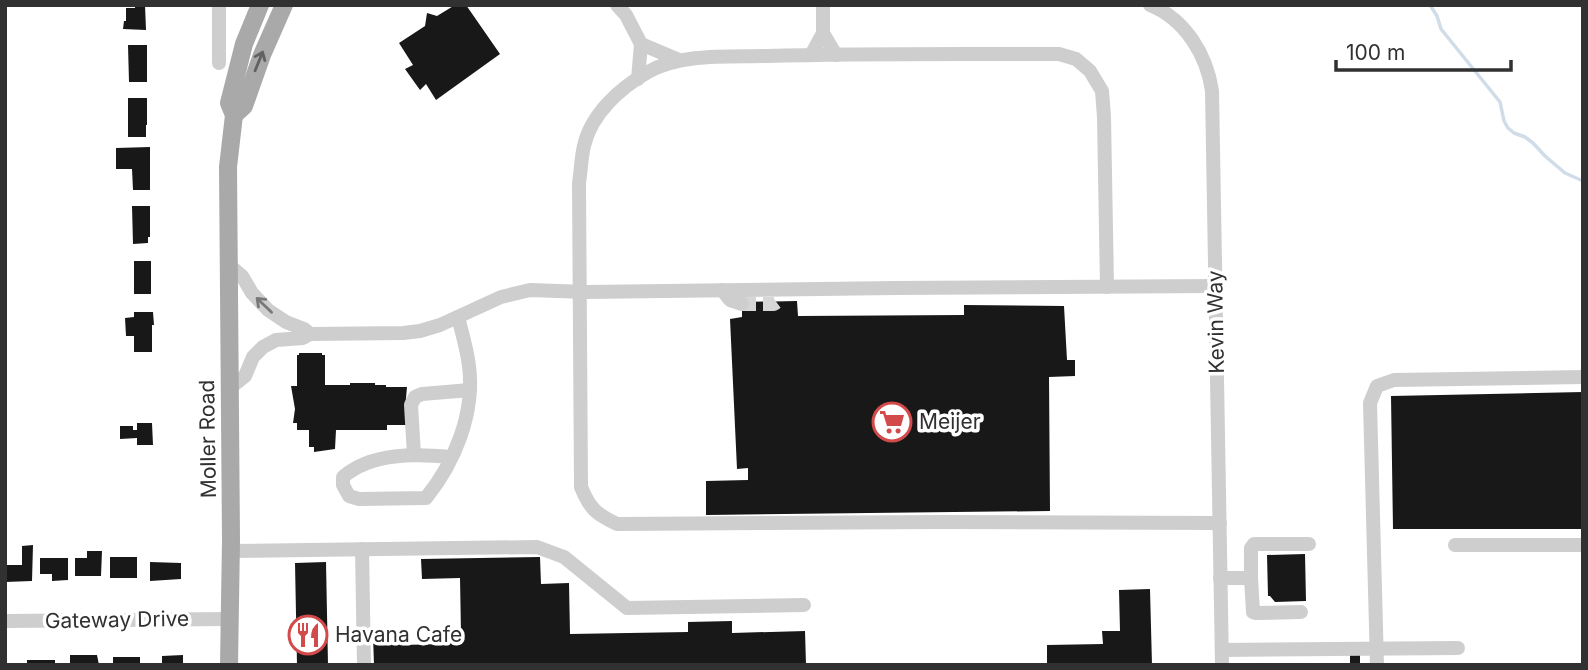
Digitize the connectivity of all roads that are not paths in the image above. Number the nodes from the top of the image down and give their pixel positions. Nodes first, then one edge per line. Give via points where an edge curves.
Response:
1 (219, 5) edge
2 (260, 5) edge
3 (284, 5) edge
4 (617, 5) edge
5 (823, 5) edge
6 (1150, 5) edge
7 (823, 33) junction
8 (641, 44) junction
9 (811, 55) junction
10 (836, 55) junction
11 (679, 60) junction
12 (219, 63) dead end
13 (638, 79) junction
14 (233, 114) junction
15 (229, 265) junction
16 (1216, 286) junction
17 (1107, 287) junction
18 (722, 290) junction
19 (579, 291) junction
20 (742, 304) tunnel mouth
21 (458, 317) junction
22 (310, 334) junction
23 (1583, 377) edge
24 (230, 388) junction
25 (470, 390) junction
26 (414, 456) junction
27 (451, 457) junction
28 (1220, 523) junction
29 (1309, 544) dead end
30 (1455, 545) dead end
31 (1583, 545) edge
32 (362, 549) junction
33 (231, 551) junction
34 (1220, 578) junction
35 (1251, 578) junction
36 (804, 605) dead end
37 (1301, 612) dead end
38 (230, 618) junction
39 (5, 621) edge
40 (1376, 648) junction
41 (1458, 648) dead end
42 (1222, 658) edge
43 (1257, 658) edge
44 (229, 665) edge
45 (364, 665) edge
46 (1377, 665) edge

1 - 12 street
2 - 14 main road, Moller Road via 232,87 229,103
14 -> 3 main road via 244,106
4 - 8 street
5 - 7 street
6 - 16 street, Kevin Way via 1193,40 1211,80
7 - 9 street
7 - 10 street
8 - 11 street
8 - 13 street
9 - 10 street
9 - 11 street
10 - 17 street via 1059,54 1076,59 1090,71 1101,91
11 - 13 street
13 - 19 street via 597,115 584,145 579,183
14 - 15 main road, Moller Road via 228,167
22 -> 15 street via 268,310
15 - 24 main road, Moller Road
16 - 17 street
16 - 28 street, Kevin Way
17 - 18 street via 782,295
18 - 19 street
18 - 20 street via 730,300
19 - 21 street via 521,291
19 - 28 street via 581,487 588,503 617,524
21 - 22 street via 411,332
21 - 25 street via 470,368
22 - 24 street via 263,347 245,376
23 - 40 street via 1394,380 1377,386 1370,403
24 - 33 main road, Moller Road
25 - 26 street via 415,397 411,405
25 - 27 street via 468,410
26 - 27 street
26 - 27 street via 362,464 343,477 342,485 349,496 359,499 426,498
28 - 34 street, Kevin Way
29 - 35 street via 1254,544
30 - 31 street
32 - 33 street
32 - 36 street via 537,547 564,557 627,608
32 - 45 street
33 - 38 main road, Moller Road
34 - 35 street
34 - 42 street, Kevin Way
35 - 37 street via 1252,612
38 - 39 street, Gateway Drive
38 - 44 main road, Moller Road
40 - 41 street
40 - 43 street
40 - 46 street
42 - 43 street

